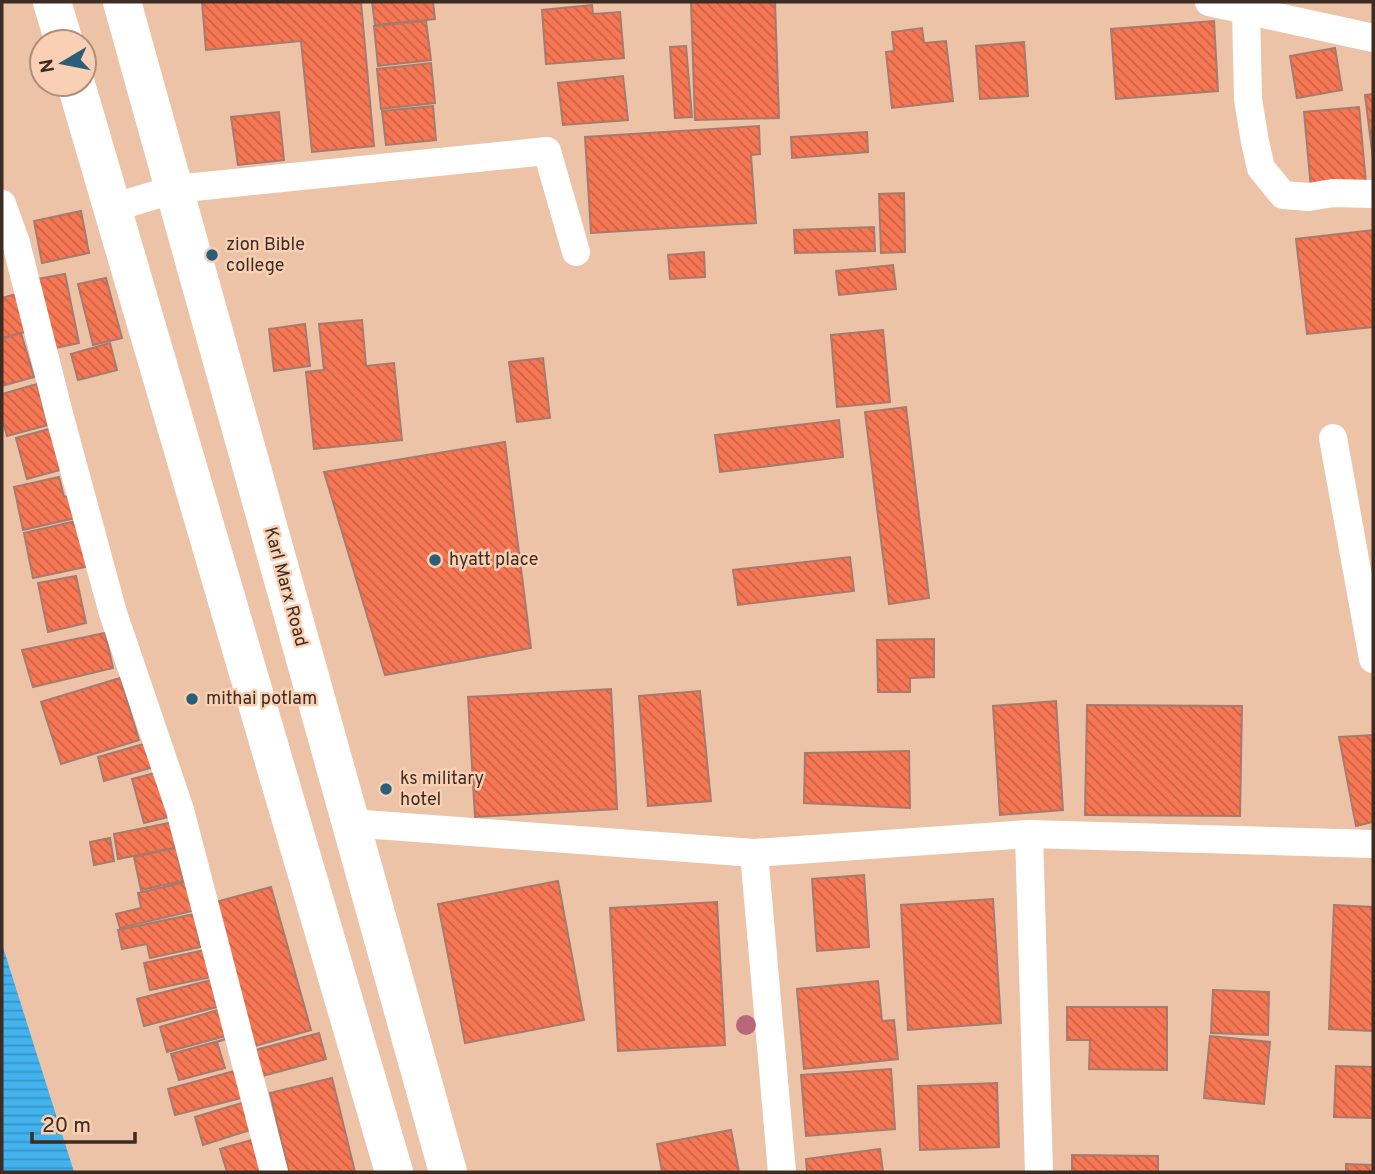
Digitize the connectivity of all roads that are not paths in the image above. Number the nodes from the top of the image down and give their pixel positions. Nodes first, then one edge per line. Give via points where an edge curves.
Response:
1 (52, 2) edge
2 (122, 2) edge
3 (1209, 2) edge
4 (1246, 11) junction
5 (60, 28) edge
6 (1373, 38) edge
7 (80, 98) edge
8 (175, 189) junction
9 (1373, 194) edge
10 (2, 204) edge
11 (112, 208) junction
12 (576, 252) dead end
13 (1333, 438) dead end
14 (1373, 659) edge
15 (350, 822) junction
16 (1029, 834) junction
17 (1373, 844) edge
18 (754, 853) junction
19 (412, 1041) junction
20 (360, 1058) junction
21 (274, 1172) edge
22 (394, 1172) edge
23 (448, 1172) edge
24 (782, 1172) edge
25 (1039, 1172) edge

1 - 5 main road
2 - 8 main road, Karl Marx Road
3 - 4 street
4 - 6 street
4 - 9 street via 1248,99 1261,168 1283,195
7 - 11 main road
8 - 11 street
8 - 12 street via 548,151
8 - 15 main road, Karl Marx Road
10 - 21 street via 113,613 180,810
11 - 20 main road
13 - 14 street
15 - 18 street
15 - 19 main road, Karl Marx Road
16 - 17 street
16 - 18 street
16 - 25 street
18 - 24 street
19 - 20 main road
19 - 23 main road, Karl Marx Road
20 - 22 main road

